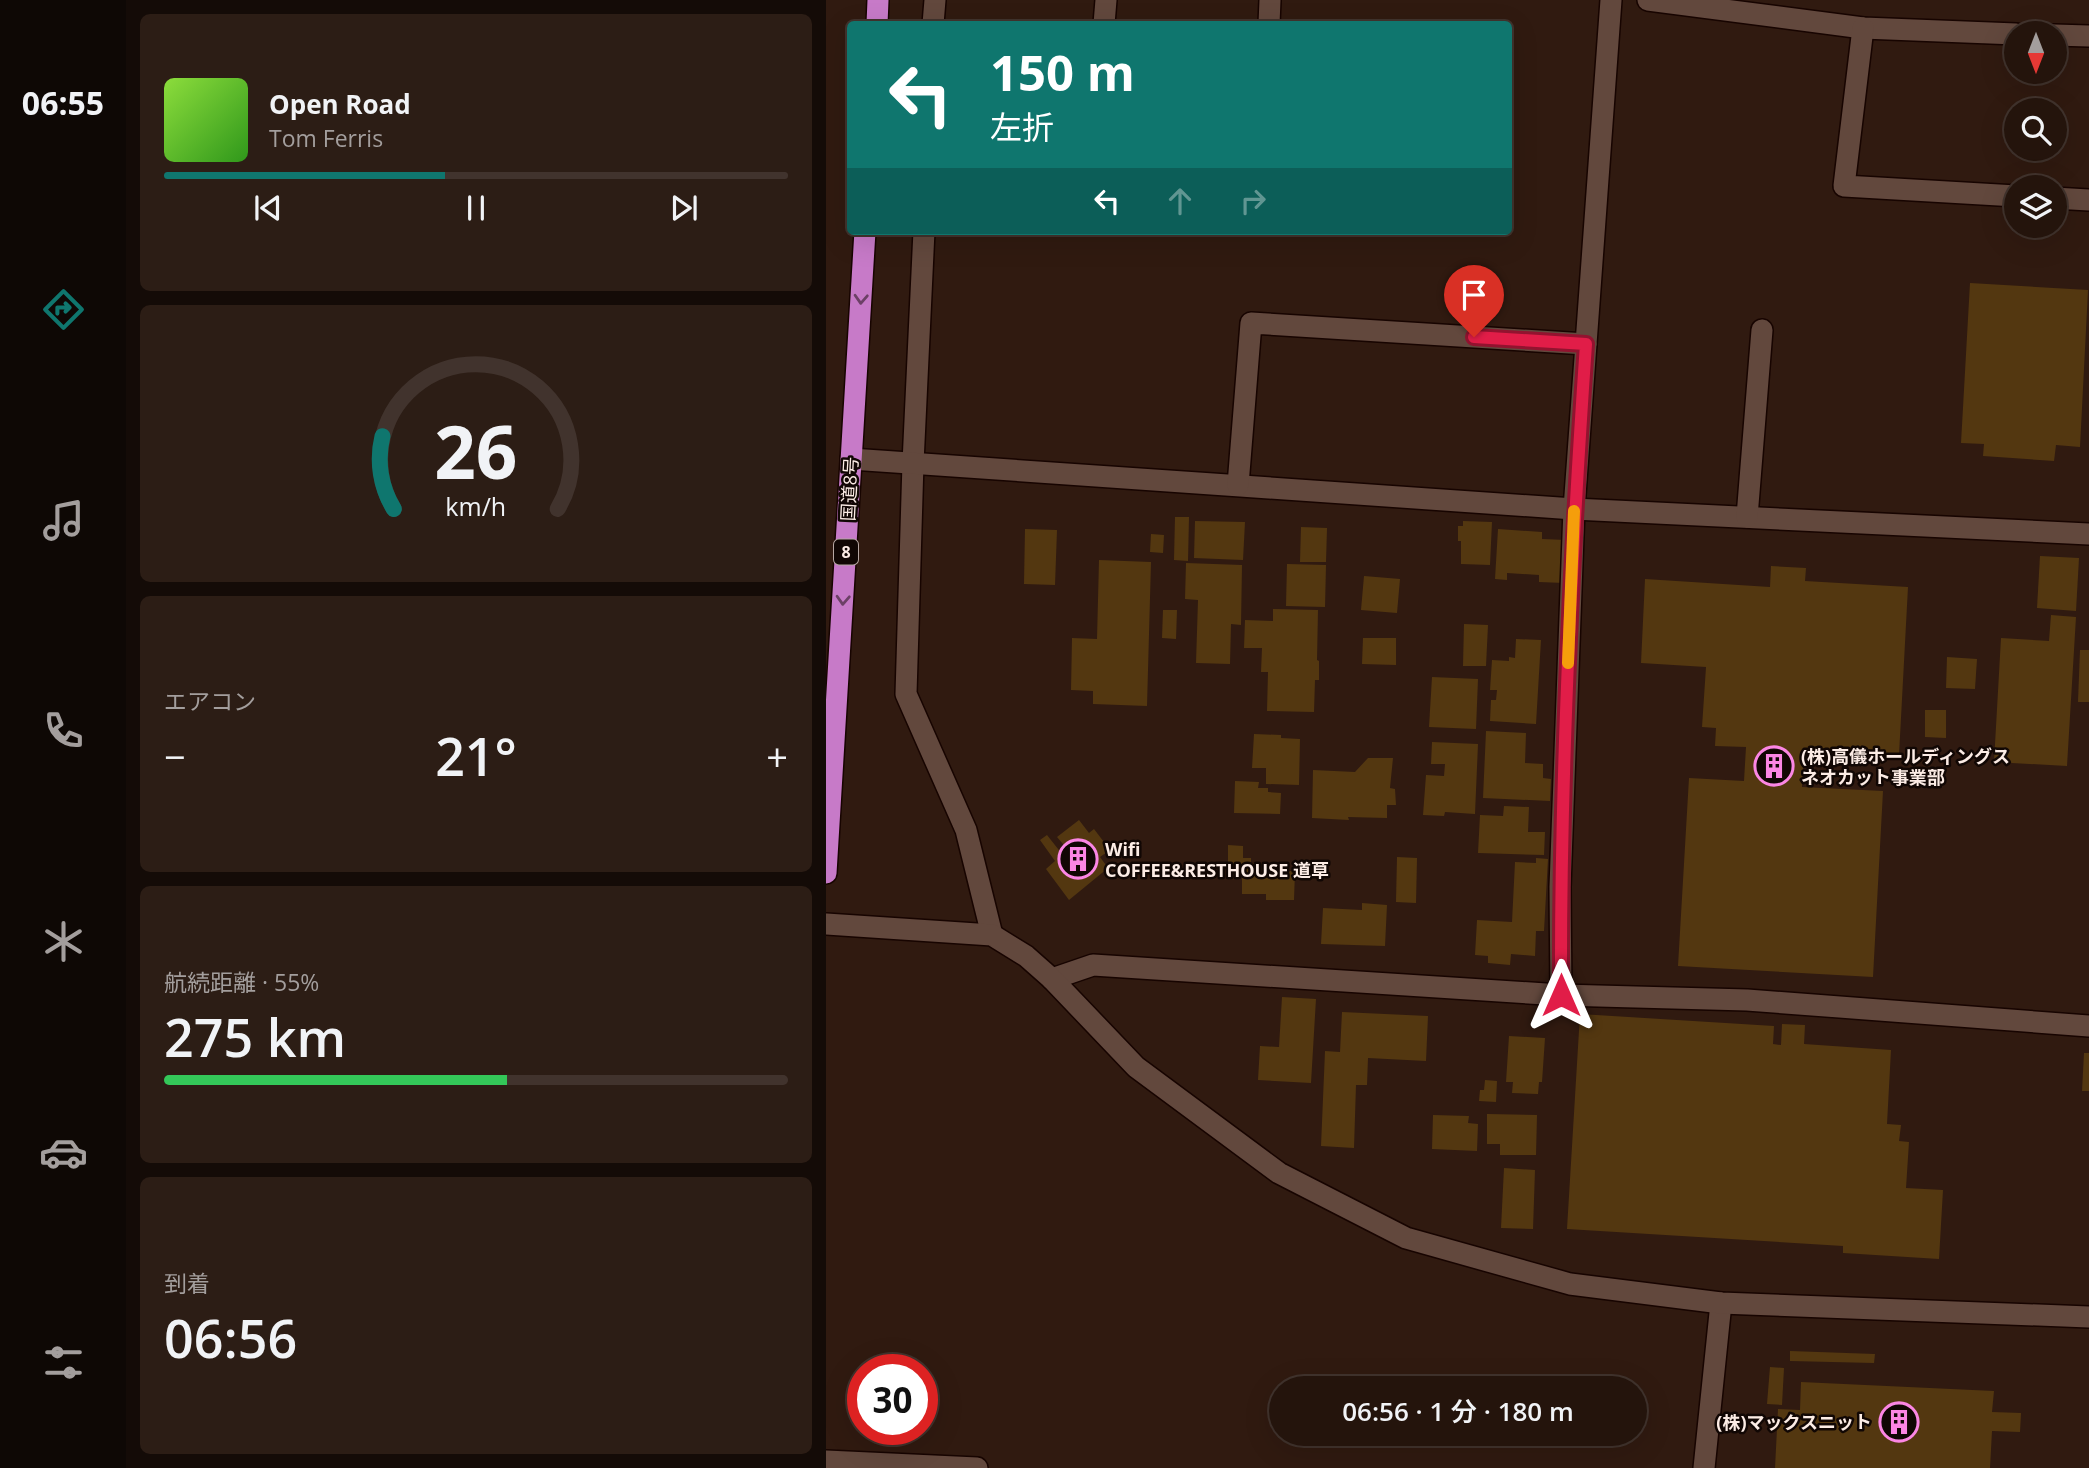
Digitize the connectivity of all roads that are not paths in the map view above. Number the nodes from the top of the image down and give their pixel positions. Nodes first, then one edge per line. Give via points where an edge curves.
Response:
1 (878, 0) edge
2 (935, 0) edge
3 (1106, 0) edge
4 (1270, 0) edge
5 (1611, 0) edge
6 (1648, 0) edge
7 (877, 21) edge
8 (933, 21) edge
9 (1104, 21) edge
10 (1269, 21) edge
11 (1863, 28) junction
12 (2004, 34) edge
13 (2067, 35) edge
14 (2089, 36) edge
15 (2004, 194) edge
16 (2067, 199) edge
17 (2089, 200) edge
18 (865, 235) edge
19 (924, 235) edge
20 (1762, 330) dead end
21 (1586, 344) junction
22 (851, 459) junction
23 (913, 463) junction
24 (1238, 485) junction
25 (1574, 509) junction
26 (1747, 517) junction
27 (2089, 534) edge
28 (826, 873) edge
29 (826, 924) edge
30 (992, 935) junction
31 (1052, 979) junction
32 (1561, 995) junction
33 (2089, 1026) edge
34 (1721, 1303) junction
35 (2089, 1317) edge
36 (826, 1461) edge
37 (931, 1466) edge
38 (978, 1468) edge
39 (1704, 1468) edge

1 - 7 highway
2 - 8 street
3 - 9 street
4 - 10 street
5 - 21 street
6 - 11 street
11 - 12 street
11 - 15 street via 1844,186
13 - 14 street
16 - 17 street
18 -> 22 highway, 国道8号 / 8
19 - 23 street
20 - 26 street
21 - 24 street via 1251,323
21 - 25 street
22 - 23 street
22 -> 28 highway, 国道8号 / 8
23 - 24 street
23 - 30 street via 906,694 966,830
24 - 25 street
25 - 26 street
25 - 32 street via 1560,887
26 - 27 street
29 - 30 street
30 - 31 street
31 - 32 street via 1093,965
31 - 34 street via 1136,1067 1279,1172 1406,1238 1570,1284
32 - 33 street via 1747,1000
34 - 35 street
34 - 39 street
36 - 37 street
37 - 38 street

